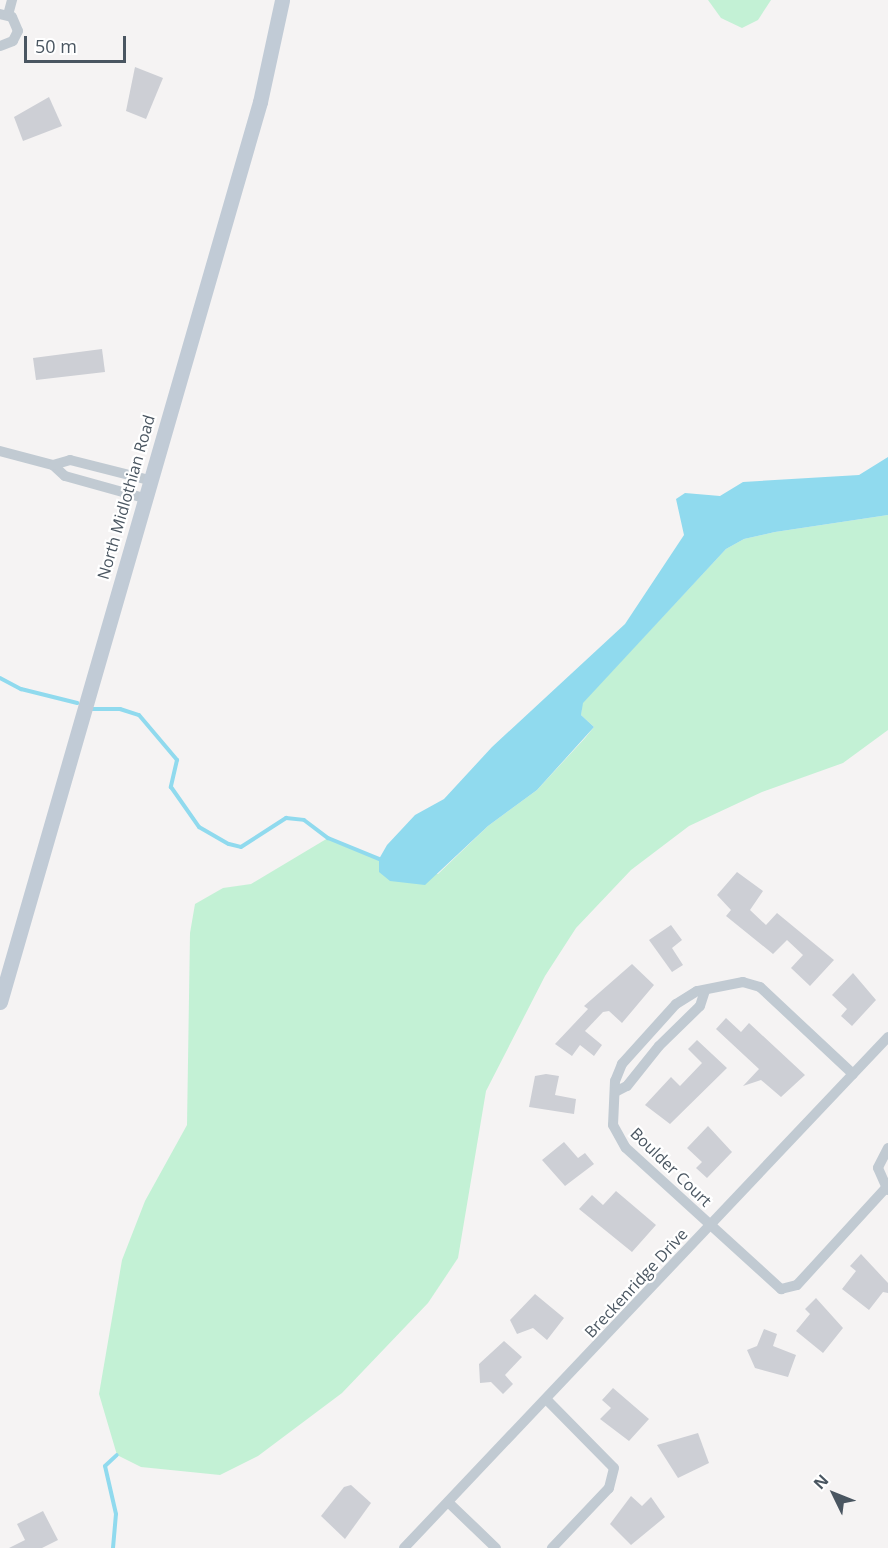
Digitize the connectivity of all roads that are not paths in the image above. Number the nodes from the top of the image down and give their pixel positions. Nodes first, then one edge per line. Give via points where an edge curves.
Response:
1 (12, 0) edge
2 (282, 0) edge
3 (4, 14) edge
4 (0, 46) edge
5 (0, 451) edge
6 (53, 465) junction
7 (149, 480) junction
8 (144, 498) junction
9 (705, 991) junction
10 (0, 1002) edge
11 (888, 1037) edge
12 (853, 1074) junction
13 (615, 1092) junction
14 (888, 1148) edge
15 (887, 1189) edge
16 (711, 1226) junction
17 (547, 1400) junction
18 (449, 1503) junction
19 (404, 1548) edge
20 (496, 1548) edge
21 (552, 1548) edge

1 - 3 street
2 - 7 main road, North Midlothian Road via 260,102
3 - 4 street via 18,32 13,41
5 - 6 street
6 - 7 street via 70,460
6 - 8 street via 65,476
7 - 8 main road, North Midlothian Road
8 - 10 main road, North Midlothian Road
9 - 12 street, Boulder Court via 743,982 760,987
9 - 13 street via 700,1006 659,1046 627,1086
9 - 13 street, Boulder Court via 683,998 645,1036 622,1064
11 - 12 street, Breckenridge Drive
12 - 16 street, Breckenridge Drive
13 - 16 street, Boulder Court via 613,1125 618,1138
14 - 15 street via 878,1168
15 - 16 street, Boulder Court via 797,1285 786,1290 772,1284
16 - 17 street, Breckenridge Drive
17 - 18 street, Breckenridge Drive
17 - 21 street via 614,1468 609,1488
18 - 19 street, Breckenridge Drive
18 - 20 street

